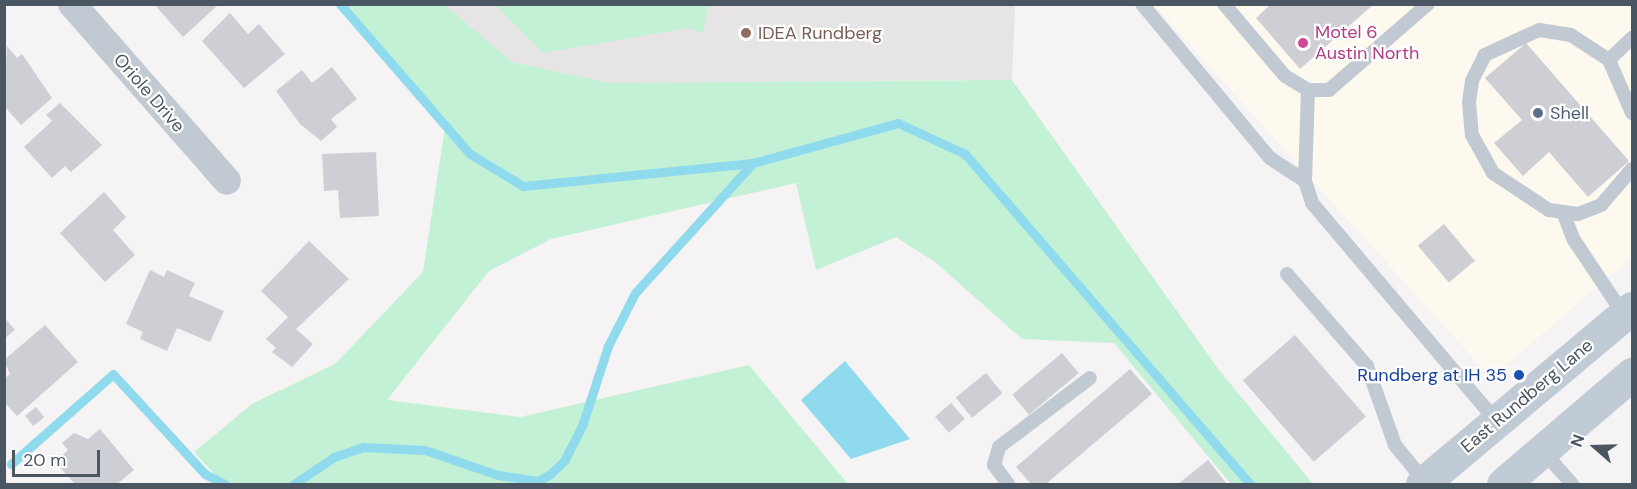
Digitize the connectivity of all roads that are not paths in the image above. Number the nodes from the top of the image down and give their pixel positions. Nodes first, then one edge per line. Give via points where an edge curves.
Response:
1 (72, 4) edge
2 (1142, 4) edge
3 (1224, 4) edge
4 (1428, 4) edge
5 (1632, 38) edge
6 (1609, 60) junction
7 (1308, 90) junction
8 (1632, 113) edge
9 (1632, 169) edge
10 (227, 181) dead end
11 (1305, 181) junction
12 (1563, 212) junction
13 (1287, 274) dead end
14 (1628, 311) edge
15 (1632, 374) edge
16 (1089, 378) dead end
17 (1497, 422) junction
18 (1543, 451) junction
19 (1008, 484) edge
20 (1425, 484) edge
21 (1503, 484) edge
22 (1572, 484) edge

1 - 10 street, Oriole Drive
2 - 11 lane via 1270,158
3 - 7 lane via 1285,75
4 - 7 lane via 1329,90
5 - 6 lane
6 - 8 lane
6 - 12 lane via 1571,35 1539,30 1485,56 1472,81 1472,135 1493,173 1523,197
7 - 11 lane
9 - 12 lane via 1601,205 1578,214
11 - 17 lane via 1312,204
12 - 14 lane via 1574,240
13 - 20 lane via 1367,366 1395,445
14 - 17 main road, East Rundberg Lane
15 - 18 main road
16 - 19 lane via 999,447 994,465
17 - 20 main road, East Rundberg Lane
18 - 21 main road
18 - 22 lane

